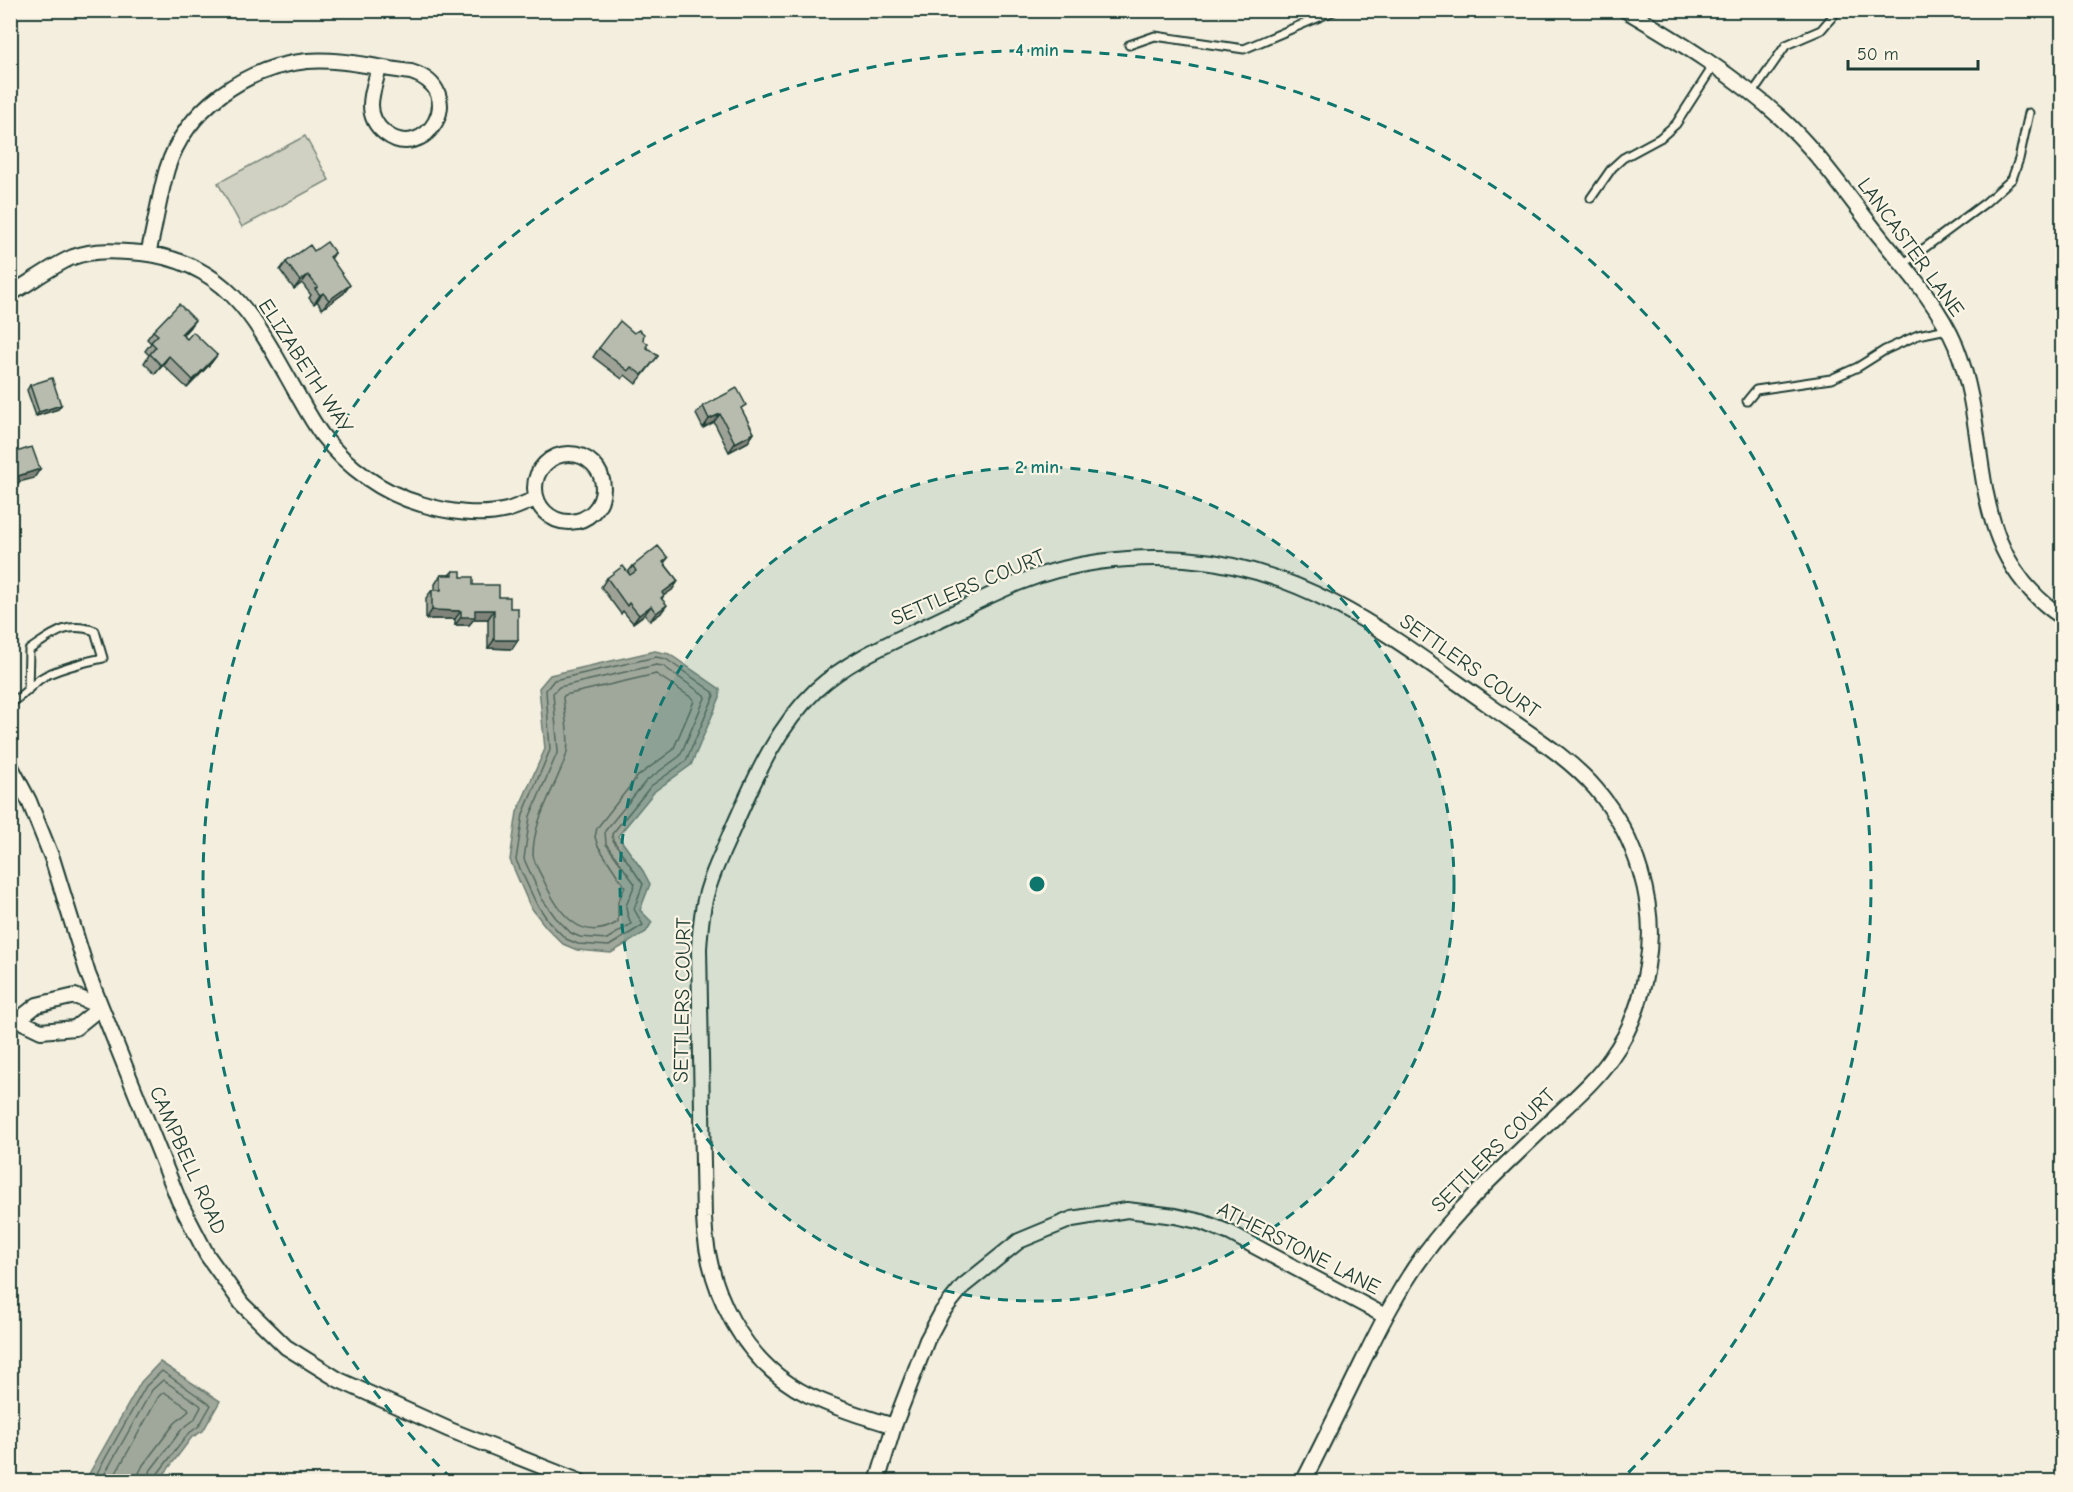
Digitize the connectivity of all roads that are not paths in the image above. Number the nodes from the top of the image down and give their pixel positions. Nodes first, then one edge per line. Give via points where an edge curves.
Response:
1 (1336, 10) edge
2 (1625, 10) edge
3 (1838, 10) edge
4 (1129, 45) dead end
5 (1714, 66) junction
6 (379, 68) junction
7 (1752, 94) junction
8 (2029, 113) dead end
9 (1590, 198) dead end
10 (148, 254) junction
11 (1903, 264) junction
12 (10, 294) edge
13 (1947, 329) junction
14 (1747, 401) dead end
15 (537, 499) junction
16 (2062, 617) edge
17 (28, 690) junction
18 (10, 704) edge
19 (10, 765) edge
20 (101, 1007) junction
21 (14, 1021) edge
22 (1385, 1316) junction
23 (894, 1426) junction
24 (581, 1482) edge
25 (877, 1482) edge
26 (1303, 1482) edge

1 - 4 lane via 1244,49 1155,36
2 - 5 street, LANCASTER LANE
3 - 7 lane via 1821,30 1786,45
5 - 7 street, LANCASTER LANE
5 - 9 lane via 1676,124 1660,138 1623,158
6 - 6 street via 371,103 377,126 397,140 421,137 437,122 437,90 421,75
6 - 10 street via 309,61 280,65 232,86 212,102 194,121 168,168
7 - 11 street, LANCASTER LANE via 1811,150
8 - 11 lane via 2012,180
10 - 12 street, ELIZABETH WAY via 105,251 71,258
10 - 15 street, ELIZABETH WAY via 183,262 215,280 237,299 321,434 348,463 377,485 414,502 453,511 490,513
11 - 13 street, LANCASTER LANE
13 - 14 lane via 1918,335 1831,379 1756,390
13 - 16 street, LANCASTER LANE via 1967,384 1987,505 2000,544 2020,579
15 - 15 street via 549,516 559,521 580,521 590,516 602,499 602,478 587,459 564,454 543,465 537,475
17 - 17 lane via 42,677 103,657 95,631 67,627 29,650
17 - 18 lane
19 - 20 street, CAMPBELL ROAD via 52,858
20 - 21 street via 75,996 37,1005
20 - 21 street via 75,1028 41,1031
20 - 24 street, CAMPBELL ROAD via 179,1201 207,1254 242,1304 286,1347 339,1380
22 - 23 street, ATHERSTONE LANE via 1230,1233 1202,1222 1127,1210 1071,1219 1019,1241 963,1286 942,1312 927,1340
22 - 23 street, SETTLERS COURT via 1405,1281 1449,1222 1598,1075 1624,1036 1641,994 1650,950 1650,926 1642,877 1623,829 1597,790 1560,756 1383,630 1320,595 1235,566 1186,559 1114,561 1066,568 1018,583 911,633 832,676 815,691 780,733 754,780 705,896 699,949 704,1218 714,1279 737,1329 775,1373 806,1394
22 - 26 street, SETTLERS COURT
23 - 25 street, ATHERSTONE LANE

